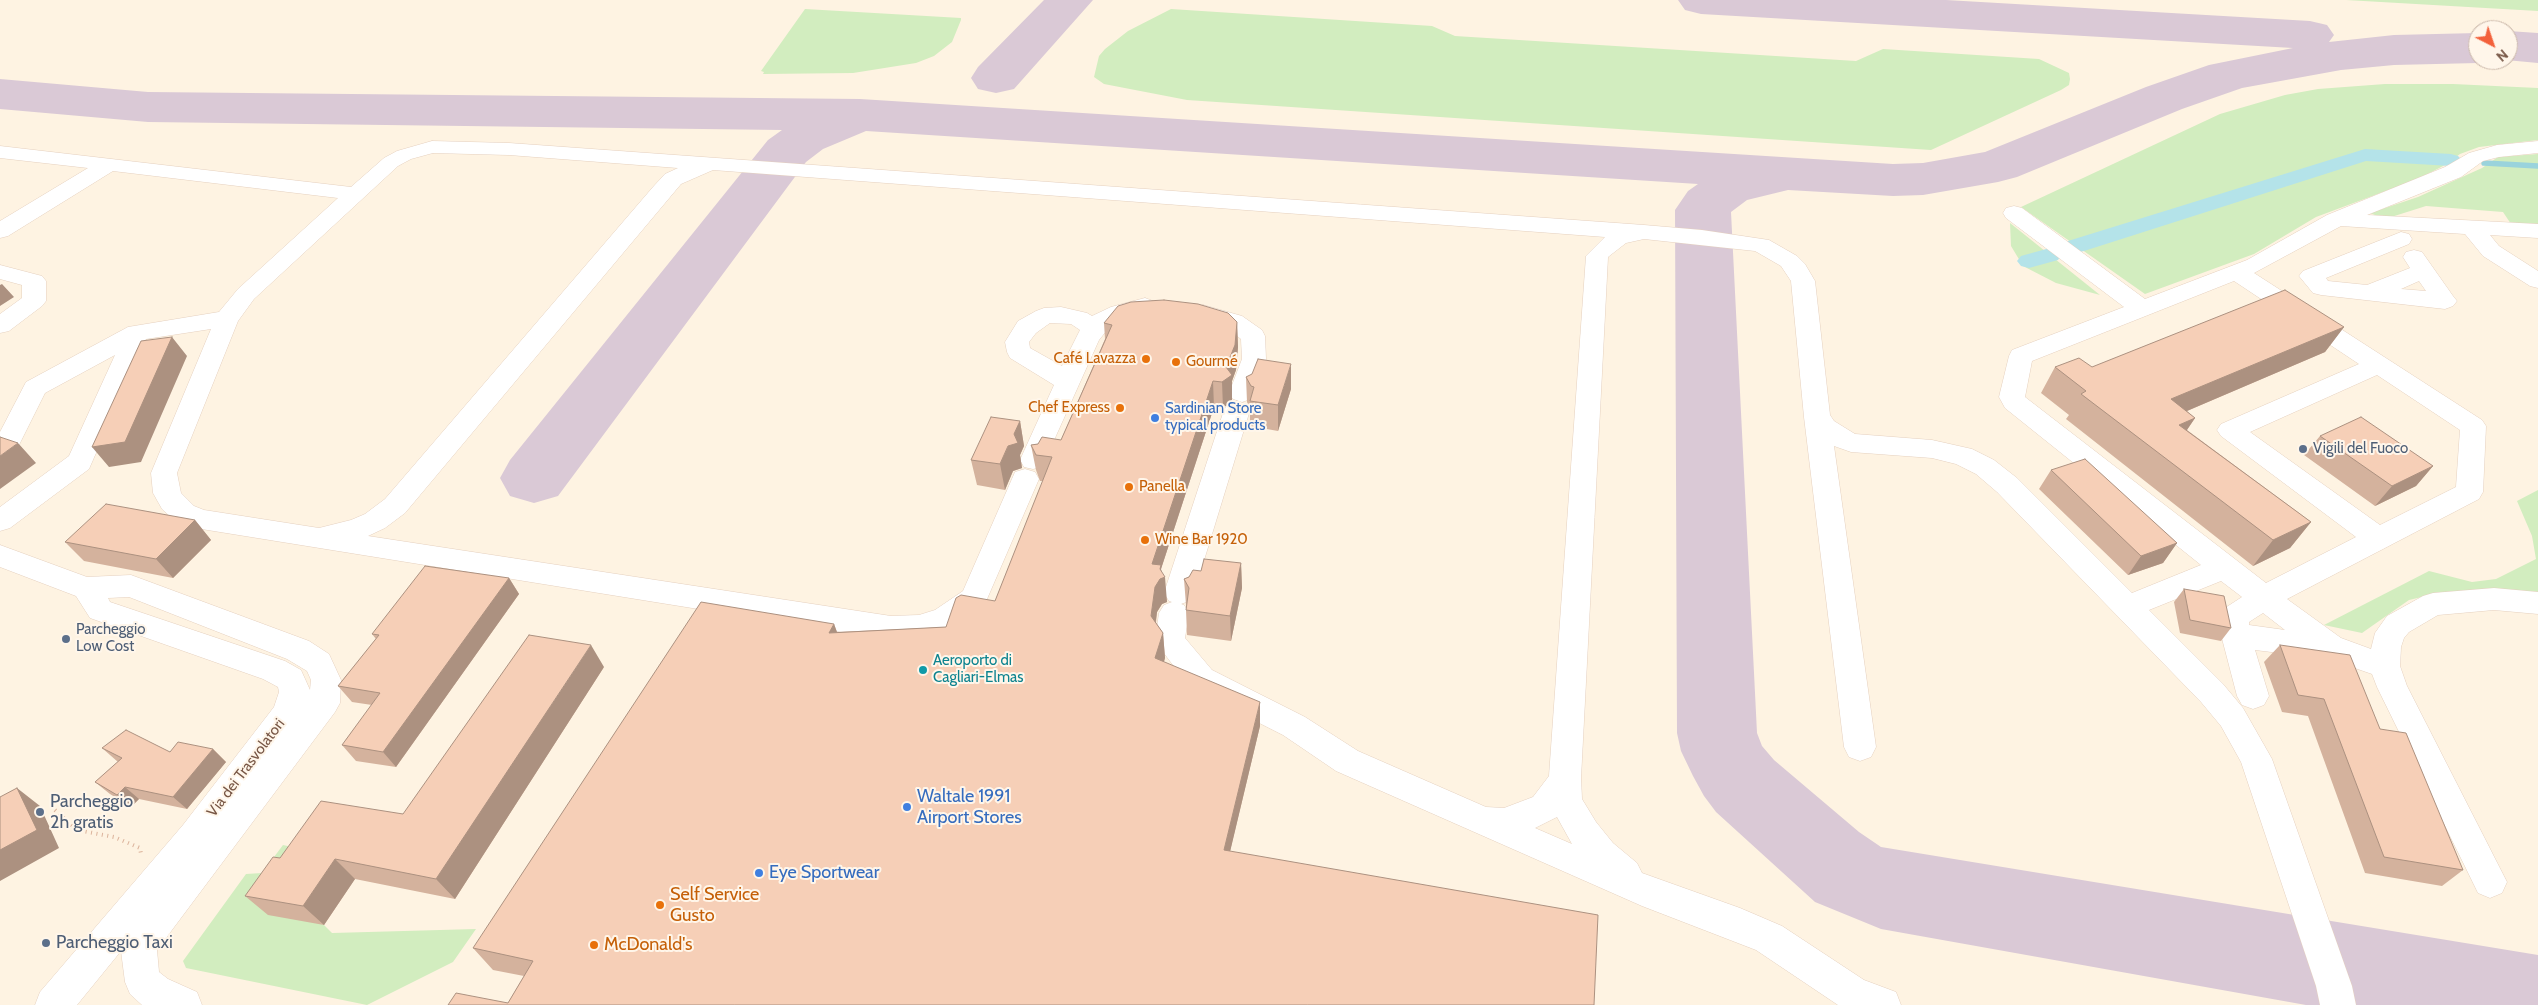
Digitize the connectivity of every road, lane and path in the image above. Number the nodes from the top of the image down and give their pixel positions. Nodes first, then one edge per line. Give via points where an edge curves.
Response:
1 (2538, 147) edge
2 (0, 152) edge
3 (652, 160) junction
4 (109, 164) junction
5 (714, 164) junction
6 (661, 192) junction
7 (356, 194) junction
8 (2014, 213) dead end
9 (2335, 220) junction
10 (1552, 226) junction
11 (2471, 226) junction
12 (0, 231) edge
13 (1644, 232) junction
14 (2400, 232) junction
15 (2538, 232) edge
16 (1597, 256) junction
17 (2424, 271) junction
18 (0, 272) edge
19 (2236, 272) junction
20 (2538, 281) edge
21 (2369, 293) junction
22 (2142, 309) junction
23 (227, 319) junction
24 (0, 325) edge
25 (1095, 329) junction
26 (136, 333) junction
27 (2379, 365) junction
28 (1067, 383) junction
29 (1817, 417) junction
30 (9, 440) edge
31 (1851, 443) junction
32 (1823, 460) junction
33 (395, 506) junction
34 (0, 521) edge
35 (315, 538) junction
36 (2377, 538) junction
37 (411, 554) junction
38 (0, 556) edge
39 (2224, 568) junction
40 (86, 588) junction
41 (2263, 598) junction
42 (2538, 603) edge
43 (2127, 607) junction
44 (2237, 636) junction
45 (2330, 647) junction
46 (2385, 666) junction
47 (2253, 696) dead end
48 (1860, 747) dead end
49 (1564, 778) junction
50 (55, 810) dead end
51 (1484, 822) junction
52 (141, 864) dead end
53 (2490, 882) dead end
54 (1654, 895) junction
55 (53, 1005) edge
56 (184, 1005) edge
57 (1883, 1005) edge
58 (2338, 1005) edge

1 - 9 street via 2497,151 2476,157 2453,172
2 - 4 street
3 - 5 street
3 - 6 street via 667,179
3 - 7 street via 509,149 432,147 410,152 391,162
4 - 7 street
4 - 12 street
5 - 6 street via 686,172
5 - 10 street
6 - 33 street
7 - 23 street via 246,294
8 - 22 street
9 - 14 street
9 - 19 street via 2255,265
10 - 13 street
10 - 16 street via 1584,241
11 - 14 street via 2414,223
11 - 15 street
11 - 20 street via 2491,251
13 - 16 street via 1618,238
13 - 29 street via 1761,245 1797,269 1802,281
14 - 17 street
14 - 21 street via 2311,276 2321,288
16 - 49 street
17 - 21 street
17 - 21 street via 2445,301
18 - 24 street via 34,281 34,301
19 - 22 street
19 - 27 street
22 - 39 street via 2024,353 2019,360 2012,397 2014,402
23 - 26 street
23 - 35 street via 164,473 167,493 184,513 200,520
25 - 28 street via 1088,336
25 - 28 street via 1078,318 1044,316 1026,327 1017,342 1019,352 1058,374
25 - 51 street via 1102,320 1144,306 1216,315 1233,321 1253,336 1254,359 1176,603 1170,641 1201,680 1294,726 1347,761
26 - 30 street via 35,388
26 - 34 street via 80,462
27 - 36 street via 2473,426 2469,492
27 - 36 street via 2230,430
28 - 37 street via 974,598 945,618 919,627 891,628
29 - 31 street via 1825,428
29 - 32 street
31 - 32 street
31 - 43 street via 1932,449 1963,456 1985,467 2007,485
32 - 48 street
33 - 35 street via 357,529
33 - 37 street via 386,524 389,535
35 - 37 street
36 - 41 street
38 - 40 street
39 - 41 street
39 - 43 street
40 - 55 street, Via dei Trasvolatori via 100,610 274,670 290,679 295,692 282,721 195,836
40 - 56 street via 130,586 298,650 318,663 326,680 324,702 247,806 148,930 139,949 143,982 155,992
41 - 44 street via 2235,616
41 - 45 street
42 - 46 street via 2494,599 2433,604 2407,617 2390,633
43 - 58 street via 2217,698 2232,716 2256,758
44 - 45 street
44 - 47 street
45 - 46 street
46 - 53 street via 2404,713
49 - 51 street via 1546,807 1504,823
49 - 54 street via 1566,801 1584,833 1616,868
50 - 52 path via 77,830 114,837 140,848
51 - 54 street
54 - 57 street via 1769,938 1852,993

